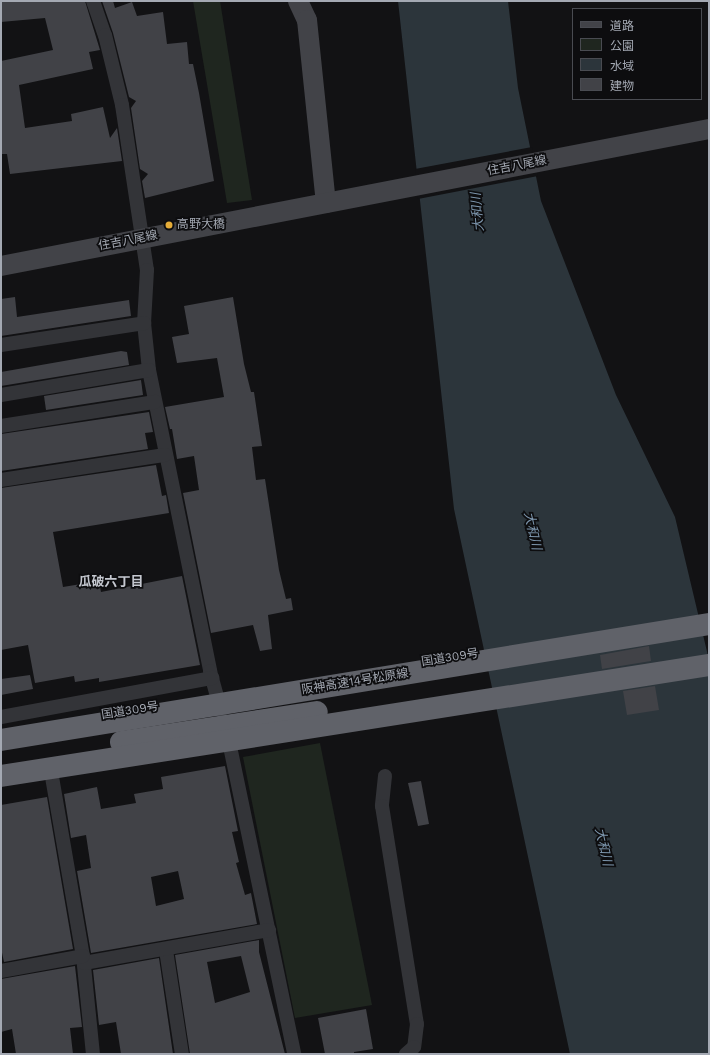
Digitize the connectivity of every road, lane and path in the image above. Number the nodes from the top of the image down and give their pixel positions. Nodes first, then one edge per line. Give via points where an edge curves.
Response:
1 (93, 1) edge
2 (298, 1) edge
3 (306, 11) edge
4 (709, 129) edge
5 (331, 202) junction
6 (1, 266) edge
7 (144, 323) junction
8 (1, 345) edge
9 (149, 370) junction
10 (1, 395) edge
11 (155, 402) junction
12 (1, 426) edge
13 (165, 455) junction
14 (1, 480) edge
15 (709, 616) edge
16 (709, 624) edge
17 (709, 650) edge
18 (709, 665) edge
19 (212, 678) junction
20 (1, 717) edge
21 (1, 732) edge
22 (1, 740) edge
23 (232, 750) junction
24 (1, 760) edge
25 (1, 776) edge
26 (384, 776) dead end
27 (52, 777) junction
28 (1, 785) edge
29 (268, 930) junction
30 (166, 950) junction
31 (84, 960) junction
32 (1, 971) edge
33 (93, 1054) edge
34 (182, 1054) edge
35 (294, 1054) edge
36 (406, 1054) edge

1 - 7 street via 105,35 122,105 140,211 147,270
2 - 3 main road
3 - 5 main road
4 - 5 main road, 住吉八尾線
5 - 6 main road, 住吉八尾線
7 - 8 street
7 - 9 street
9 - 10 street
9 - 11 street
11 - 12 street
11 - 13 street
13 - 14 street
13 - 19 street
15 - 21 highway, 国道309号
16 - 22 highway, 阪神高速14号松原線
17 - 24 highway, 阪神高速14号松原線
18 - 25 highway
19 - 20 street
19 - 23 street
23 - 27 street
23 - 29 street
26 - 36 street via 382,806 417,1024 414,1047
27 - 28 street
27 - 31 street
29 - 30 street
29 - 35 street
30 - 31 street
30 - 34 street
31 - 32 street
31 - 33 street

